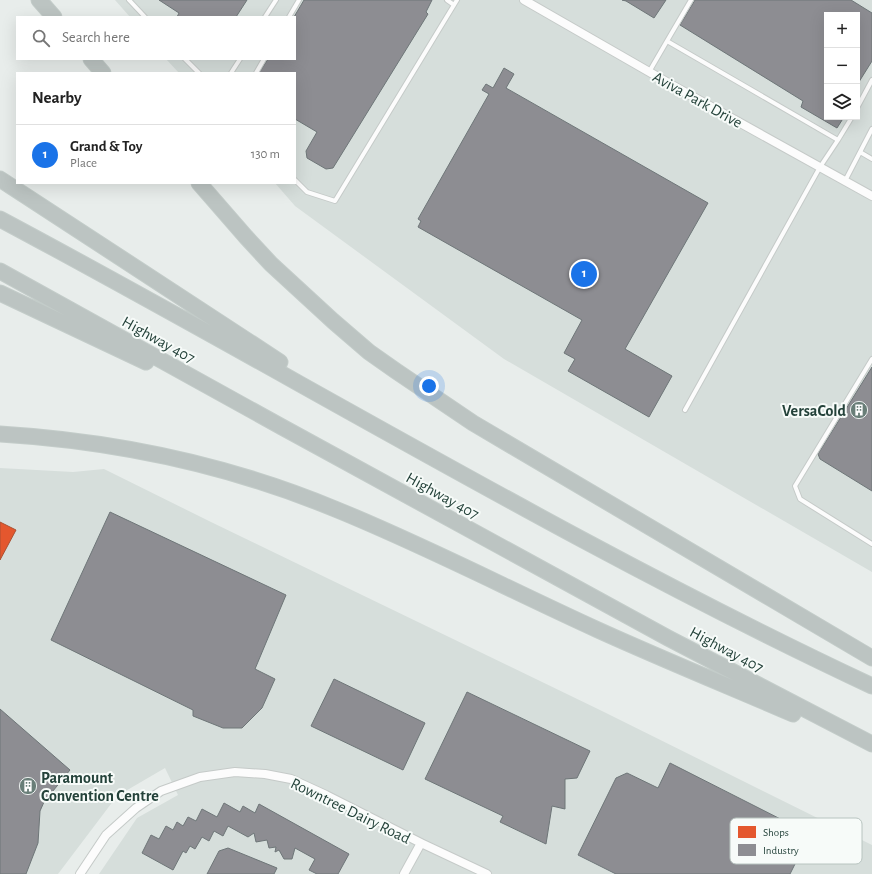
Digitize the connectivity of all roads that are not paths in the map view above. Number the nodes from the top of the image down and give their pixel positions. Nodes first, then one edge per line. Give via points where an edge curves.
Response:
1 (39, 0) edge
2 (129, 0) edge
3 (276, 0) edge
4 (300, 0) edge
5 (447, 0) edge
6 (457, 0) edge
7 (524, 0) edge
8 (691, 0) edge
9 (454, 5) junction
10 (53, 16) edge
11 (144, 16) edge
12 (267, 16) edge
13 (290, 16) edge
14 (667, 41) junction
15 (92, 60) edge
16 (186, 60) edge
17 (239, 60) edge
18 (263, 60) edge
19 (102, 72) edge
20 (198, 72) edge
21 (232, 72) edge
22 (257, 72) edge
23 (649, 72) junction
24 (872, 80) edge
25 (860, 102) edge
26 (850, 120) edge
27 (872, 129) edge
28 (838, 140) junction
29 (860, 152) junction
30 (872, 159) edge
31 (820, 167) junction
32 (0, 179) edge
33 (296, 181) edge
34 (845, 181) junction
35 (200, 184) edge
36 (872, 196) edge
37 (0, 219) edge
38 (0, 271) edge
39 (0, 293) edge
40 (872, 359) edge
41 (685, 410) dead end
42 (282, 427) junction
43 (0, 434) edge
44 (391, 434) junction
45 (872, 544) edge
46 (872, 658) edge
47 (872, 686) edge
48 (872, 744) edge
49 (872, 748) edge
50 (420, 843) junction
51 (80, 874) edge
52 (404, 874) edge
53 (487, 874) edge

1 - 10 highway
2 - 11 lane
3 - 12 lane
4 - 13 lane
5 - 9 lane
6 - 9 lane
7 - 23 street, Aviva Park Drive
8 - 14 lane
9 - 33 lane via 335,201 307,192
14 - 23 lane
14 - 28 lane
15 - 19 highway
16 - 20 lane
17 - 21 lane
18 - 22 lane
23 - 31 street, Aviva Park Drive
24 - 25 lane
26 - 28 lane
27 - 29 lane
28 - 31 lane
29 - 30 lane
29 - 34 lane
31 - 34 street, Aviva Park Drive
31 - 41 lane
32 - 44 highway
34 - 36 street, Aviva Park Drive
35 - 46 highway via 246,237 297,289 369,352 420,389 486,431
37 - 44 highway, Highway 407
38 - 42 highway, Highway 407
39 - 42 highway
40 - 45 lane via 795,486 800,499
42 - 48 highway, Highway 407 via 668,638
43 - 49 highway via 132,449 227,472 301,496 400,537 598,630
44 - 47 highway, Highway 407 via 664,583
50 - 51 street, Rowntree Dairy Road via 326,794 291,779 235,772 200,777 161,791 136,808 106,834
50 - 52 street
50 - 53 street, Rowntree Dairy Road

